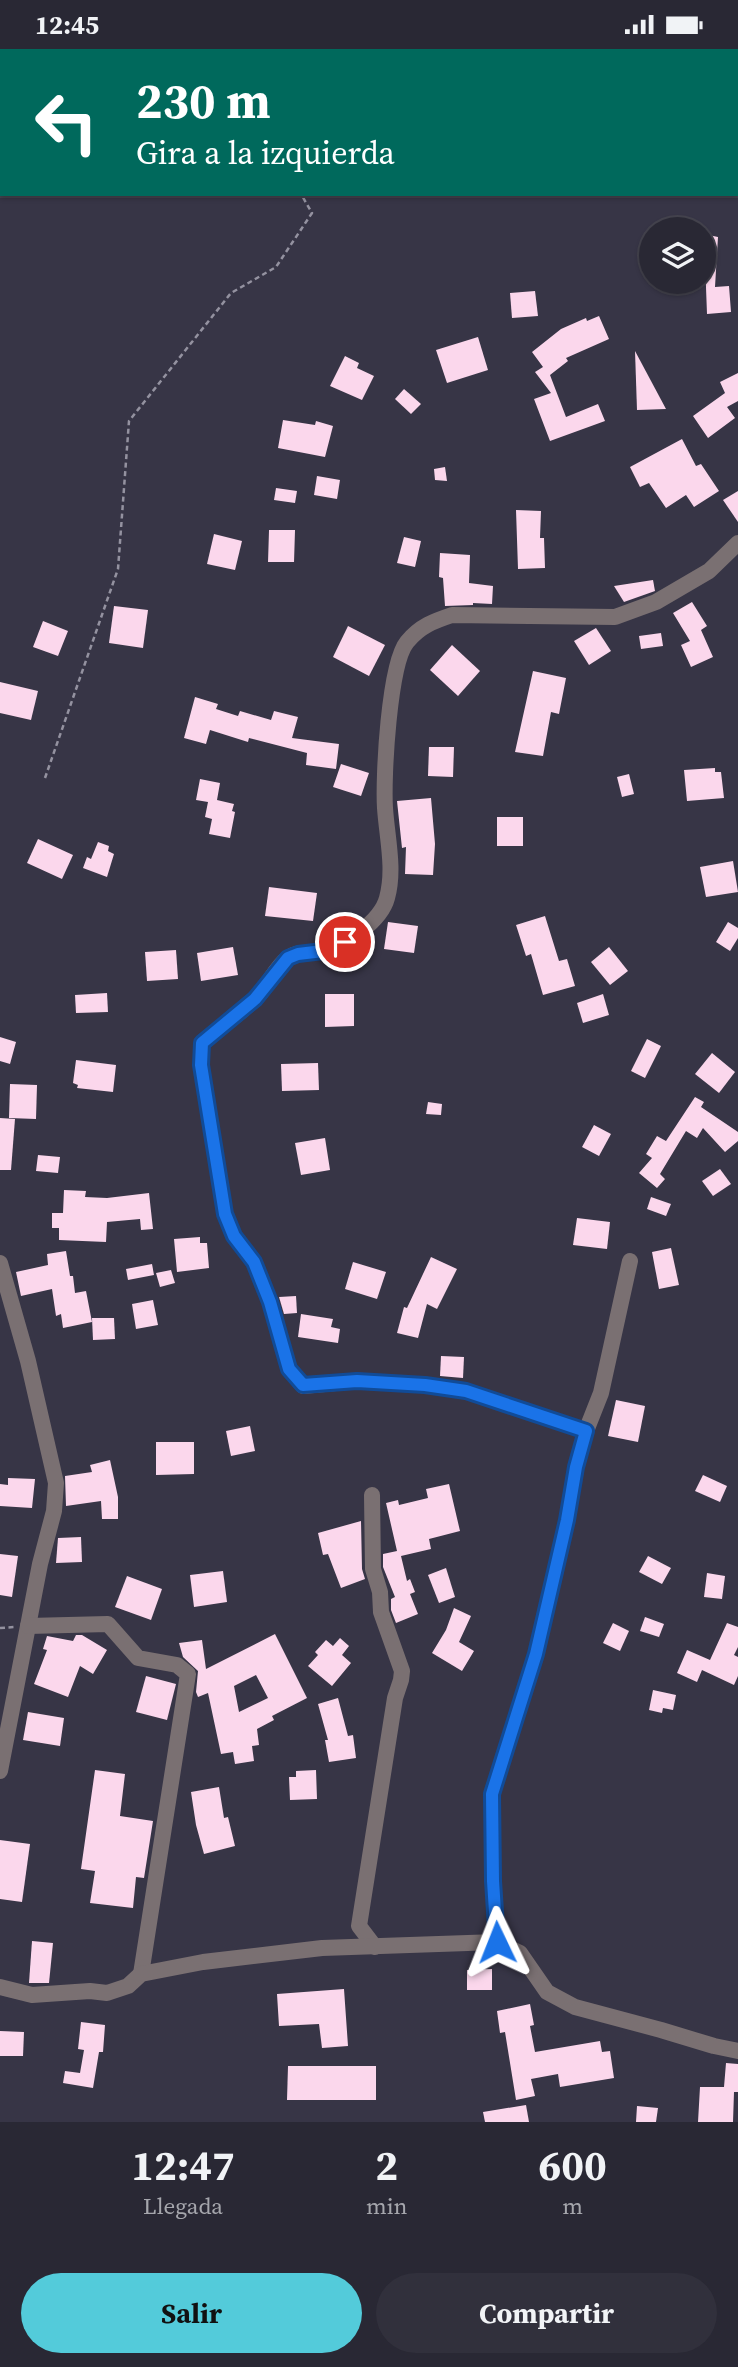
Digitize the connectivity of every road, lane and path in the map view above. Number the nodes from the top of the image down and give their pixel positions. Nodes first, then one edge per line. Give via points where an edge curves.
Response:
1 (302, 196) edge
2 (738, 543) edge
3 (46, 778) dead end
4 (630, 1261) dead end
5 (0, 1263) edge
6 (586, 1431) junction
7 (372, 1495) dead end
8 (28, 1626) junction
9 (0, 1771) edge
10 (497, 1942) junction
11 (374, 1947) junction
12 (141, 1974) junction
13 (0, 1987) edge
14 (738, 2051) edge

1 - 3 path via 312,213 276,267 231,293 129,421 118,569
2 - 6 street via 709,571 656,602 615,617 452,615 427,623 406,643 397,667 387,757 385,805 391,873 387,901 369,925 345,942 288,958 255,999 202,1043 201,1065 225,1214 234,1236 254,1262 282,1351 296,1379 303,1385 357,1381 466,1391
4 - 6 street via 601,1393
5 - 8 street via 56,1483
6 - 10 street via 536,1654 492,1794
7 - 11 street via 373,1569 381,1612 402,1671 359,1926
8 - 9 street
8 - 12 street via 108,1624 138,1658 177,1665 188,1674
10 - 11 street
10 - 14 street via 520,1953 547,1992 575,2007
11 - 12 street via 322,1948
12 - 13 street via 128,1986 107,1993 32,1995

